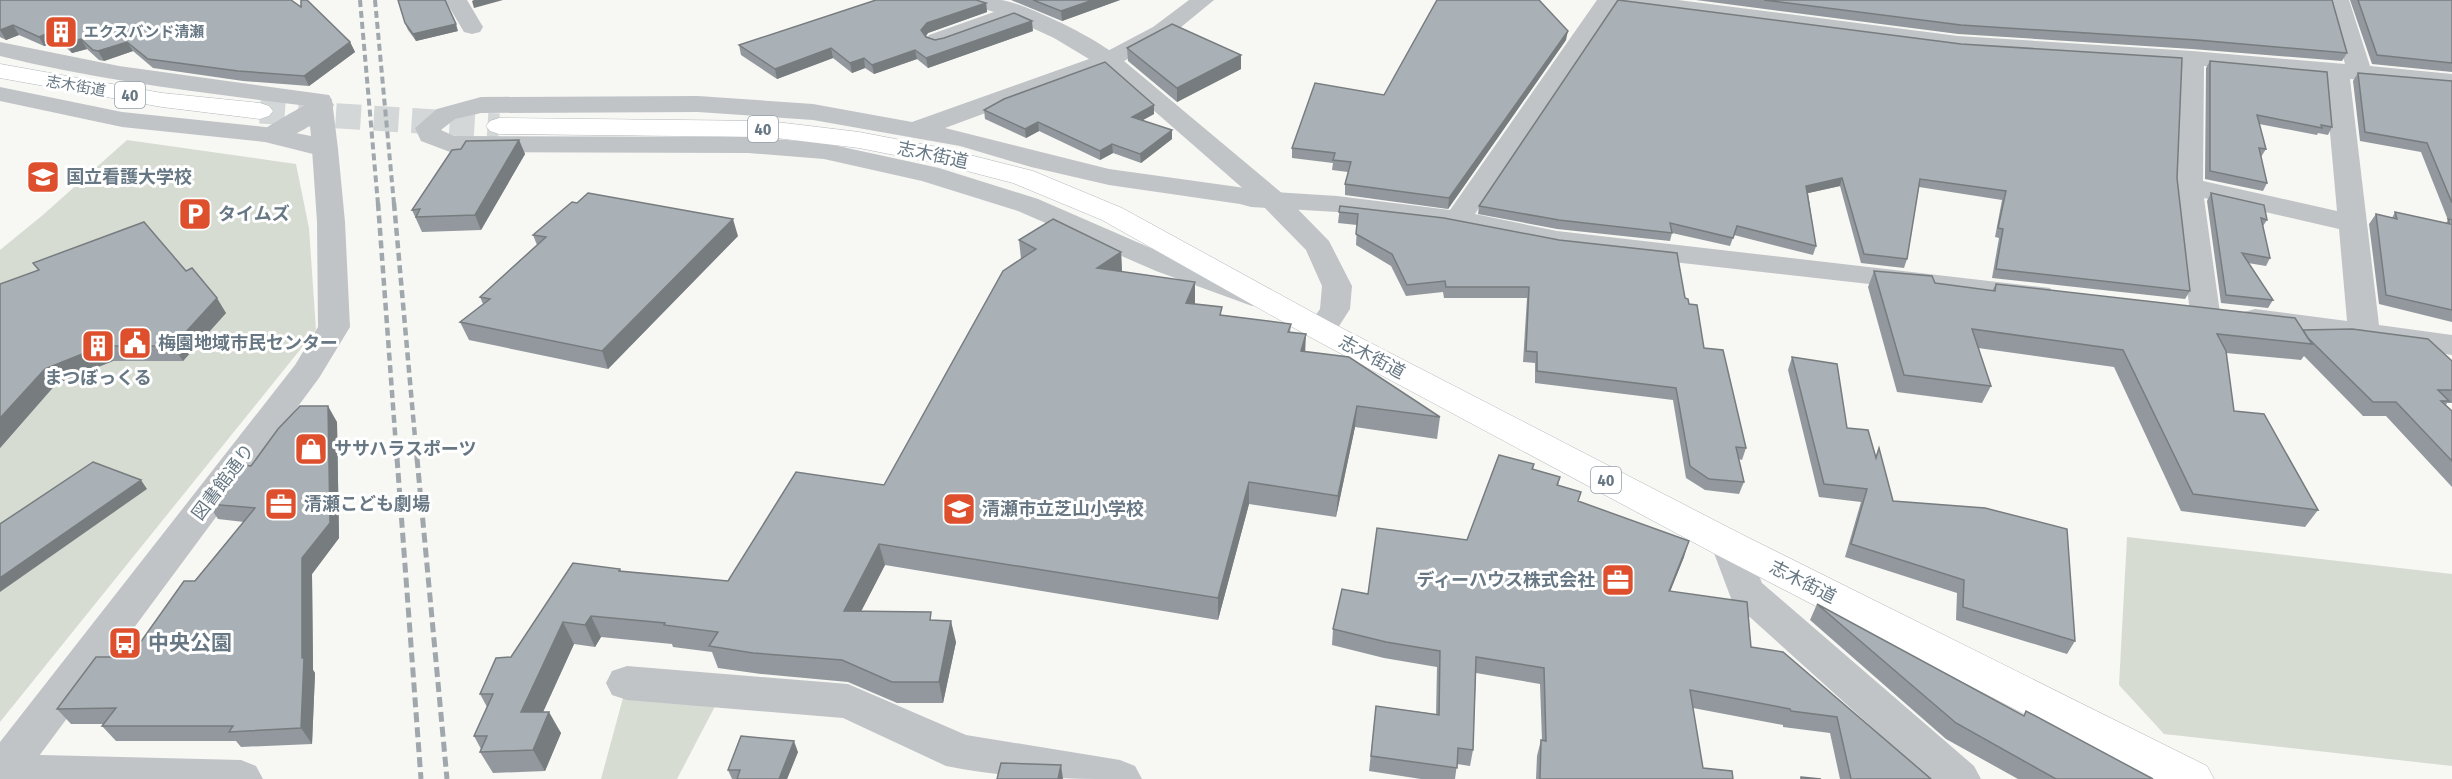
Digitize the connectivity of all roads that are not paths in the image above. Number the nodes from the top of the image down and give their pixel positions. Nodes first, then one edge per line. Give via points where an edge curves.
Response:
1 (456, 0) edge
2 (979, 0) edge
3 (1203, 0) edge
4 (1608, 0) edge
5 (1626, 0) edge
6 (1818, 0) edge
7 (2338, 0) edge
8 (1017, 12) junction
9 (1808, 24) junction
10 (472, 27) dead end
11 (937, 40) edge
12 (0, 49) edge
13 (2192, 58) junction
14 (1108, 60) junction
15 (0, 71) edge
16 (2349, 73) junction
17 (2452, 81) edge
18 (0, 94) edge
19 (321, 105) junction
20 (260, 111) tunnel mouth
21 (499, 126) tunnel mouth
22 (917, 129) junction
23 (269, 135) junction
24 (325, 149) junction
25 (1023, 177) junction
26 (2189, 186) junction
27 (1273, 200) junction
28 (1458, 219) junction
29 (2351, 223) junction
30 (2060, 297) edge
31 (1283, 309) junction
32 (1321, 330) junction
33 (2364, 332) junction
34 (2452, 345) edge
35 (1730, 545) junction
36 (627, 683) dead end
37 (958, 766) edge
38 (1, 774) edge
39 (241, 779) edge
40 (1120, 779) edge
41 (1959, 779) edge
42 (2192, 779) edge

1 - 10 street
2 - 8 street
3 - 14 street via 1161,32
4 - 28 street
5 - 9 street
6 - 9 street
7 - 16 street
8 - 11 street
8 - 14 street via 1071,37
9 - 13 street via 1958,43
12 - 19 street via 106,72 320,100
13 - 16 street
13 - 26 street
14 - 22 street
14 - 27 street
15 - 20 main road, 志木街道 / 40 via 162,100
16 - 17 street
16 - 29 street
18 - 23 street via 160,125
19 - 23 street
19 - 24 street, 図書館通り
21 - 25 main road, 志木街道 / 40 via 768,129 859,140
22 - 27 street via 1109,177
22 - 31 street via 813,112 698,104 481,105 447,114 428,128 430,135 450,144 748,145 824,151 929,174 1028,205 1166,265
23 - 24 street
24 - 38 street, 図書館通り via 334,327 308,370
25 - 27 street via 1113,193
25 - 31 main road, 志木街道 / 40 via 1112,214
26 - 29 street
26 - 33 street via 2194,312
27 - 28 street
27 - 32 street via 1319,247 1337,286 1335,309
28 - 30 street via 1557,240
29 - 33 street
31 - 32 main road, 志木街道 / 40
32 - 35 main road, 志木街道 / 40
33 - 34 street
35 - 41 street via 1746,591
35 - 42 main road, 志木街道 / 40
36 - 37 street via 848,701
37 - 40 street
38 - 39 street

